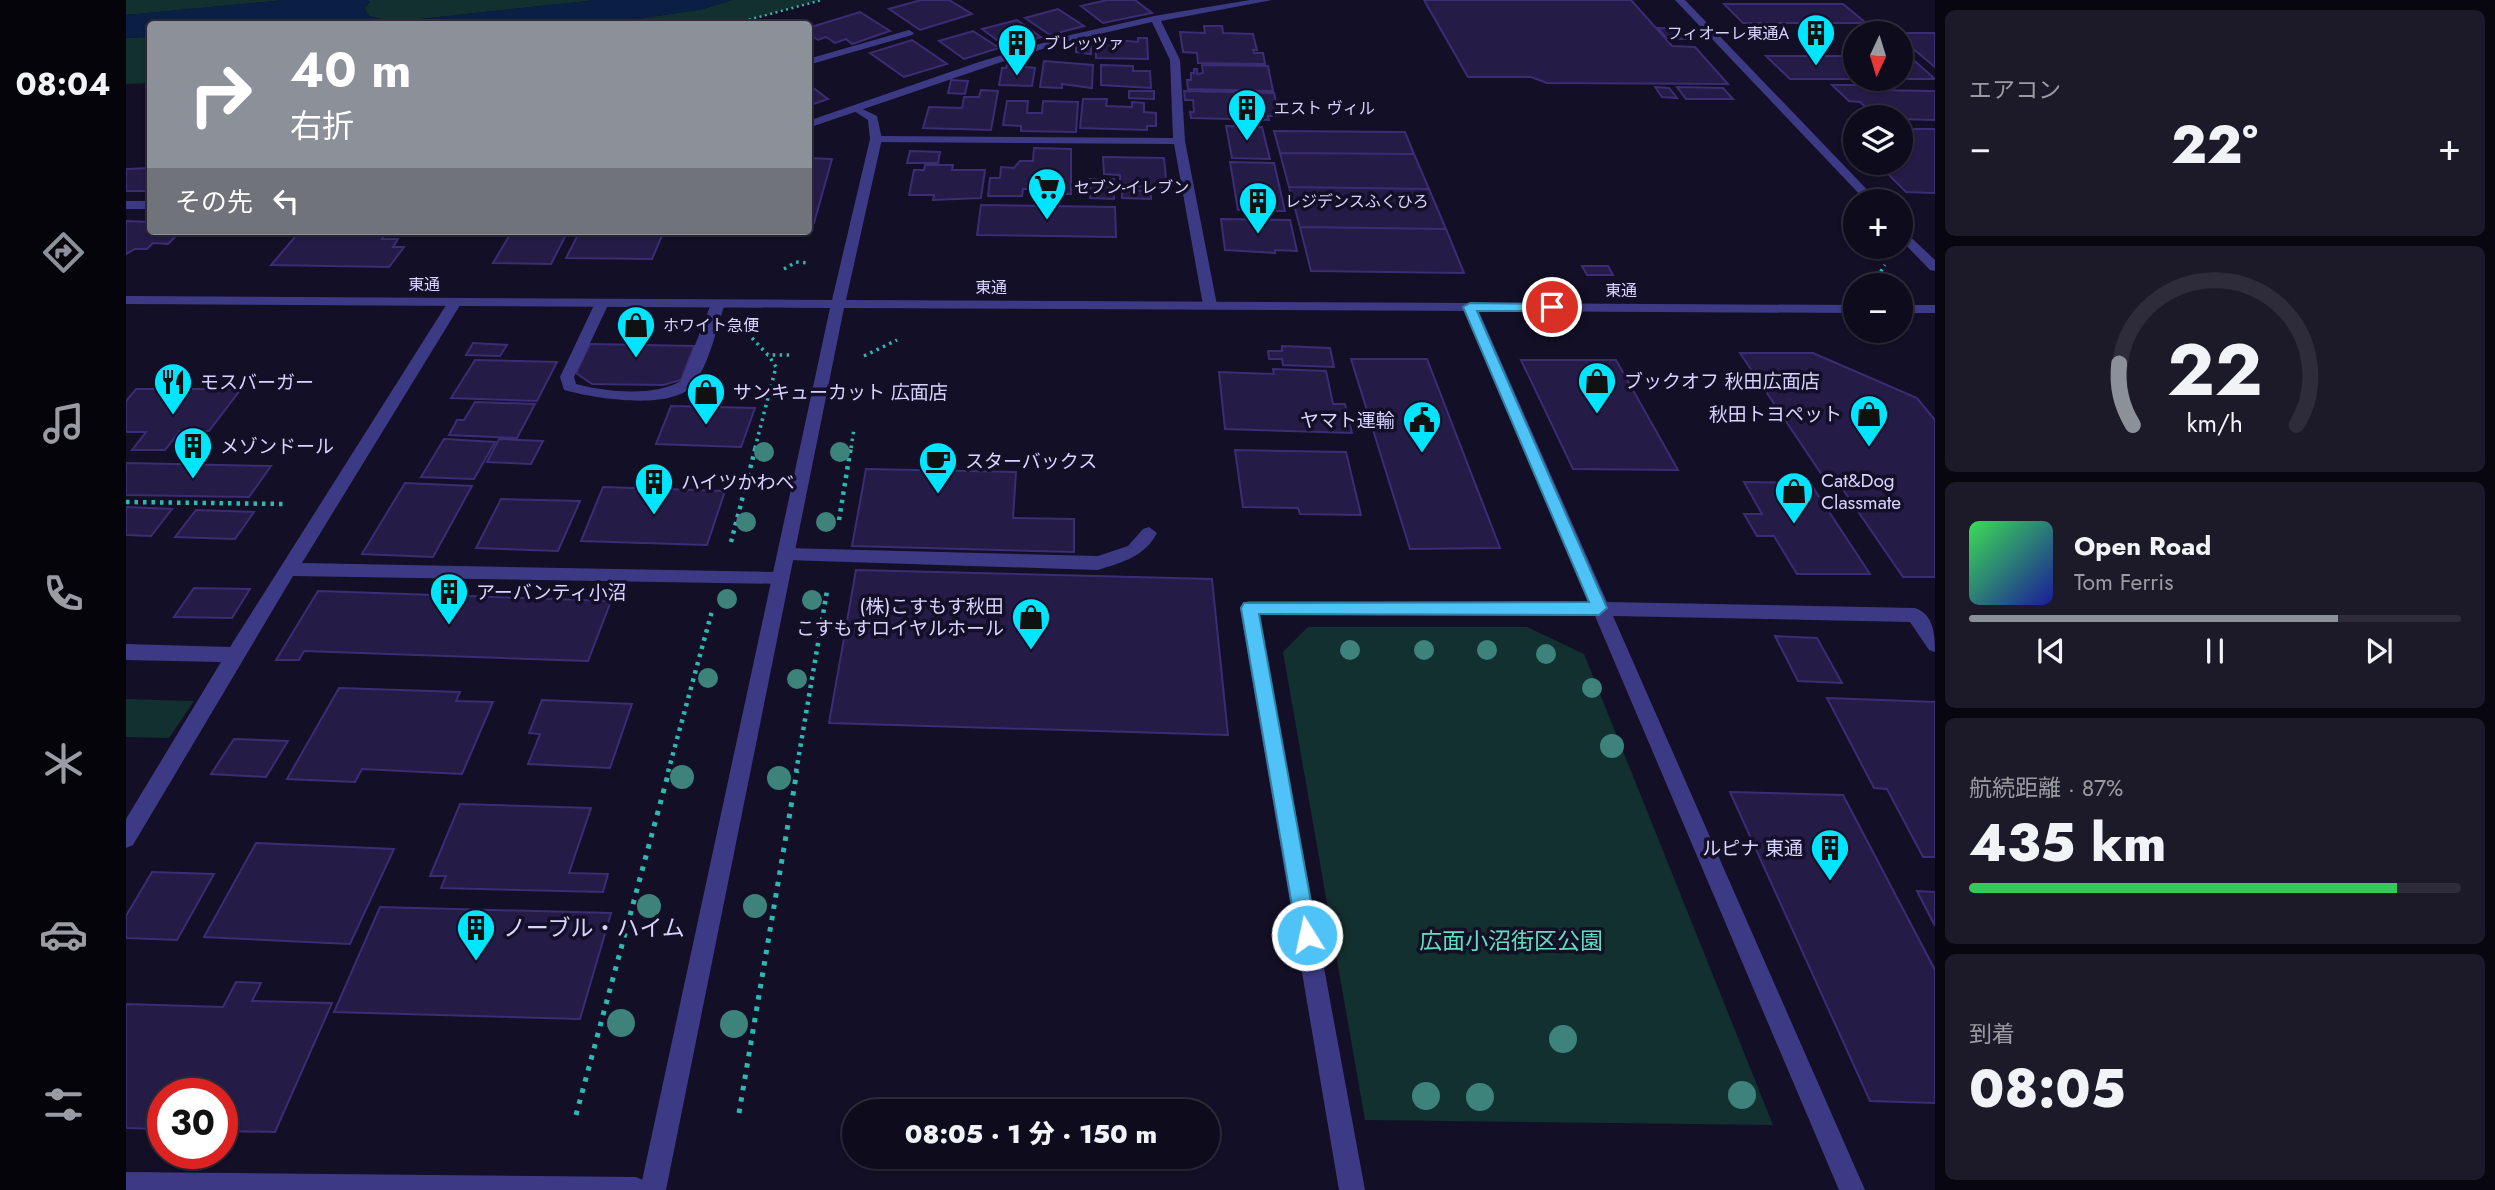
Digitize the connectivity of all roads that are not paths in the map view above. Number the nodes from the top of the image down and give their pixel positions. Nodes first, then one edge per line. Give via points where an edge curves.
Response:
1 (1189, 0) edge
2 (1267, 0) edge
3 (1680, 0) edge
4 (1200, 10) junction
5 (1156, 20) junction
6 (909, 33) dead end
7 (812, 61) edge
8 (856, 109) junction
9 (812, 124) edge
10 (876, 139) junction
11 (1180, 141) junction
12 (1861, 189) edge
13 (126, 205) edge
14 (147, 205) edge
15 (1913, 245) edge
16 (1935, 267) edge
17 (126, 300) edge
18 (455, 302) junction
19 (602, 303) junction
20 (718, 304) junction
21 (838, 304) junction
22 (1210, 306) junction
23 (1470, 307) junction
24 (1843, 309) edge
25 (1913, 309) edge
26 (1935, 309) edge
27 (1149, 533) dead end
28 (786, 554) junction
29 (288, 569) junction
30 (780, 579) junction
31 (1599, 608) junction
32 (1935, 645) edge
33 (126, 652) edge
34 (234, 655) junction
35 (126, 838) edge
36 (126, 1185) edge
37 (636, 1190) edge
38 (653, 1190) edge
39 (1352, 1190) edge
40 (1852, 1190) edge

1 - 4 street
2 - 4 street
3 - 12 street
4 - 5 street
5 - 8 street via 1032,49
5 - 11 street via 1175,61
6 - 7 street
8 - 9 street
8 - 10 street via 873,118
10 - 11 street
10 - 21 street
11 - 22 street
13 - 14 street
15 - 16 street
17 - 18 street, 東通
18 - 19 street, 東通
18 - 29 street
19 - 20 street, 東通
19 - 20 street via 567,377 569,387 584,392 651,394 672,392 687,383
20 - 21 street, 東通
21 - 22 street, 東通
21 - 28 street
22 - 23 street, 東通
23 - 24 street, 東通
23 - 31 street
25 - 26 street
27 - 28 street via 1144,544 1127,555 1098,563
28 - 30 street
29 - 30 street
29 - 34 street
30 - 38 street
31 - 32 street via 1915,615
31 - 39 street via 1250,608
31 - 40 street
33 - 34 street
34 - 35 street
36 - 37 street

